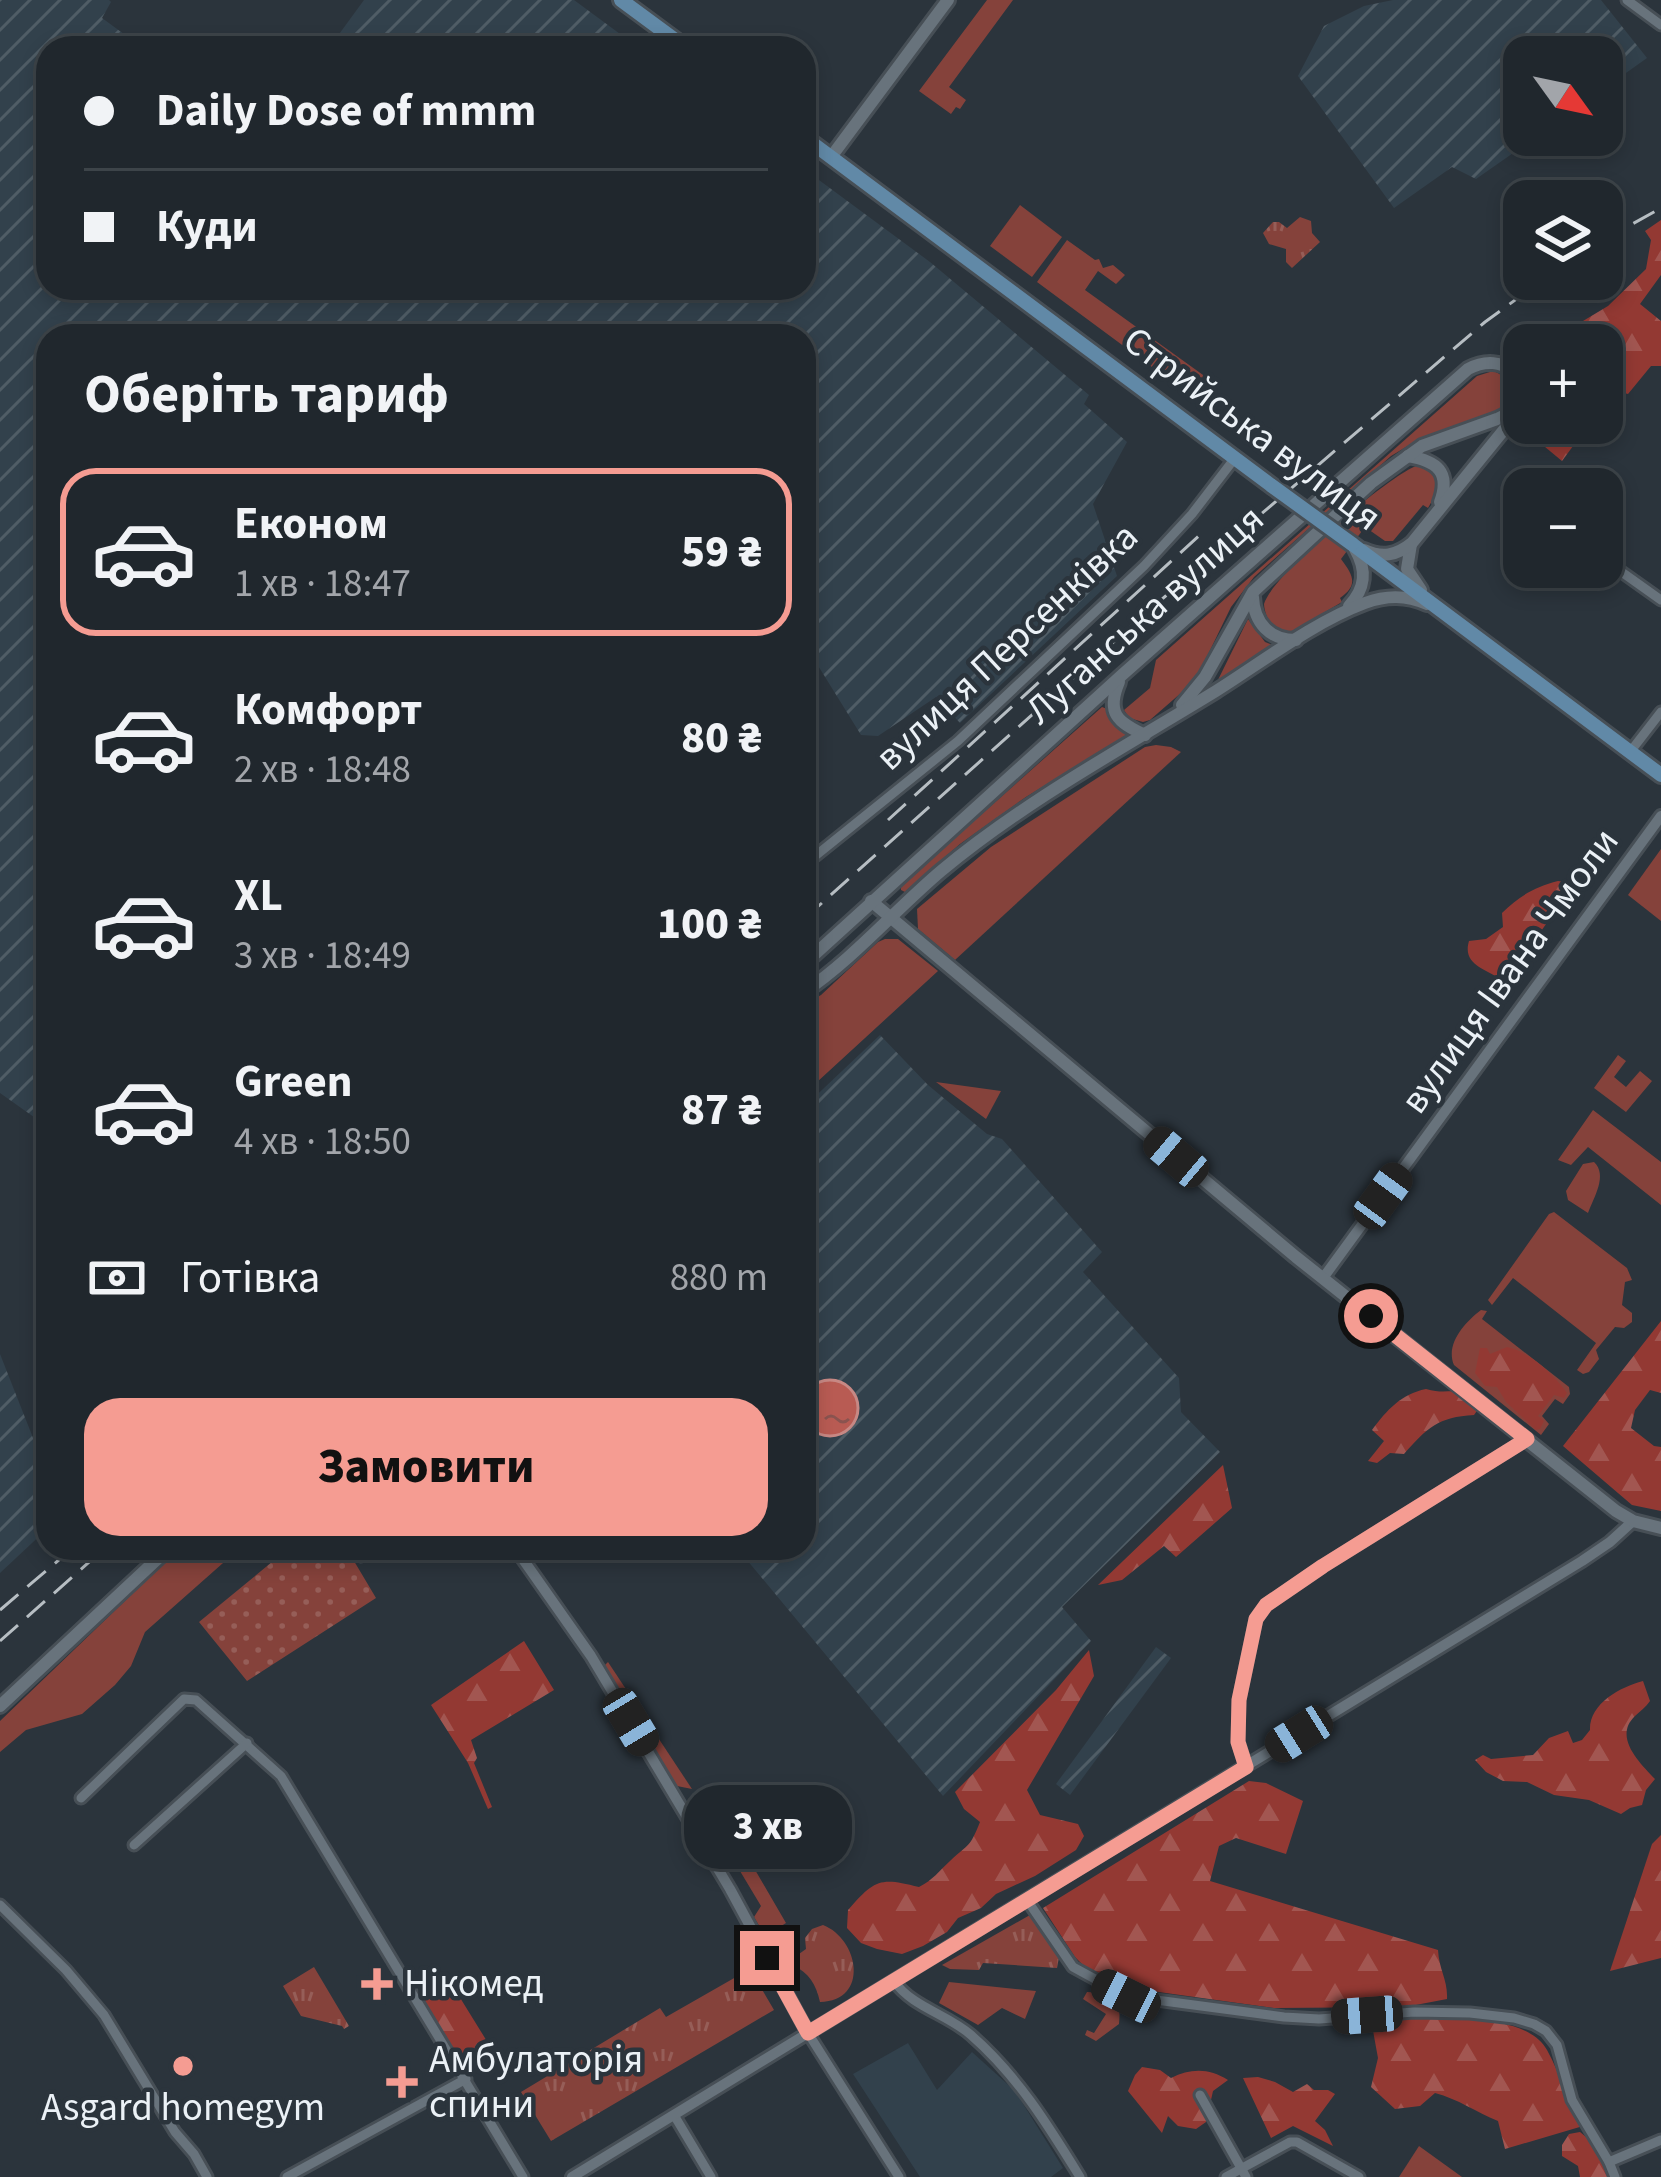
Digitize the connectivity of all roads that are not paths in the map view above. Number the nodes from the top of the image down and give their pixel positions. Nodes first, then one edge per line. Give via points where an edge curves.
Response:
1 (621, 0) edge
2 (949, 0) edge
3 (1627, 0) edge
4 (1661, 25) edge
5 (670, 36) edge
6 (816, 146) edge
7 (831, 157) junction
8 (1503, 365) edge
9 (1503, 417) edge
10 (1503, 432) edge
11 (1407, 456) junction
12 (1235, 458) junction
13 (1433, 516) junction
14 (1412, 543) junction
15 (1352, 544) junction
16 (1623, 573) edge
17 (1253, 592) junction
18 (1661, 600) edge
19 (1444, 611) junction
20 (1334, 618) junction
21 (1297, 640) junction
22 (1122, 675) junction
23 (1661, 712) edge
24 (1168, 719) junction
25 (1145, 735) junction
26 (1630, 752) junction
27 (1661, 775) edge
28 (1661, 816) edge
29 (816, 855) edge
30 (871, 901) junction
31 (890, 917) junction
32 (816, 953) edge
33 (816, 982) edge
34 (1323, 1278) junction
35 (1527, 1439) junction
36 (1633, 1521) junction
37 (1661, 1528) edge
38 (156, 1560) edge
39 (523, 1560) edge
40 (0, 1706) edge
41 (247, 1743) junction
42 (1246, 1767) junction
43 (81, 1798) dead end
44 (134, 1845) dead end
45 (1027, 1900) junction
46 (0, 1905) edge
47 (893, 1981) junction
48 (808, 2033) junction
49 (466, 2079) junction
50 (1201, 2095) dead end
51 (674, 2115) junction
52 (1661, 2140) edge
53 (1610, 2162) junction
54 (1243, 2173) edge
55 (572, 2176) edge
56 (207, 2177) edge
57 (287, 2177) edge
58 (523, 2177) edge
59 (711, 2177) edge
60 (898, 2177) edge
61 (1081, 2177) edge
62 (1226, 2177) edge
63 (1359, 2177) edge
64 (1615, 2177) edge

1 - 5 main road
2 - 7 main road
3 - 4 street
6 - 7 main road, Стрийська вулиця
7 - 12 main road, Стрийська вулиця
8 - 22 main road, Луганська вулиця via 1468,369
9 - 11 main road, Луганська вулиця
10 - 13 main road
11 - 13 main road via 1428,460 1442,475
11 - 17 main road, Луганська вулиця
12 - 15 main road, Стрийська вулиця, bridge
12 - 29 street, вулиця Персенківка via 1144,566 958,741
13 - 14 main road
14 - 15 main road via 1387,556
14 - 19 main road via 1407,572
15 - 19 main road, Стрийська вулиця
15 - 20 main road, Луганська вулиця via 1363,584
16 - 18 street
17 - 21 main road, Луганська вулиця via 1262,627
17 - 24 main road, Луганська вулиця via 1205,677
19 - 20 main road, Луганська вулиця via 1392,597
19 - 26 main road, Стрийська вулиця
20 - 21 main road, Луганська вулиця
21 - 24 main road, Луганська вулиця
22 - 25 main road via 1115,714
22 - 30 main road, Луганська вулиця
23 - 26 street
24 - 25 main road, Луганська вулиця
25 - 31 main road, Луганська вулиця via 992,832
26 - 27 main road, Стрийська вулиця
28 - 34 street, вулиця Івана Чмоли
30 - 31 main road
30 - 32 main road, Луганська вулиця
31 - 33 main road, Луганська вулиця
31 - 34 main road
34 - 35 main road
35 - 36 main road
35 - 42 street via 1266,1605 1239,1700
36 - 37 main road
36 - 42 street via 1582,1562
38 - 40 main road
39 - 48 street via 591,1656
41 - 43 street via 196,1700 184,1699
41 - 44 street
41 - 49 street via 281,1776
42 - 45 street
45 - 47 street
45 - 53 street via 1073,1967 1126,1996 1284,2017 1470,2013 1534,2024 1553,2038 1572,2100
46 - 56 street via 104,2014
47 - 48 street
47 - 61 street via 989,2052
48 - 51 street
48 - 60 street
49 - 57 street
49 - 58 street
50 - 54 street
51 - 55 street
51 - 59 street
52 - 53 street
53 - 64 street
54 - 62 street
54 - 63 street via 1297,2141

